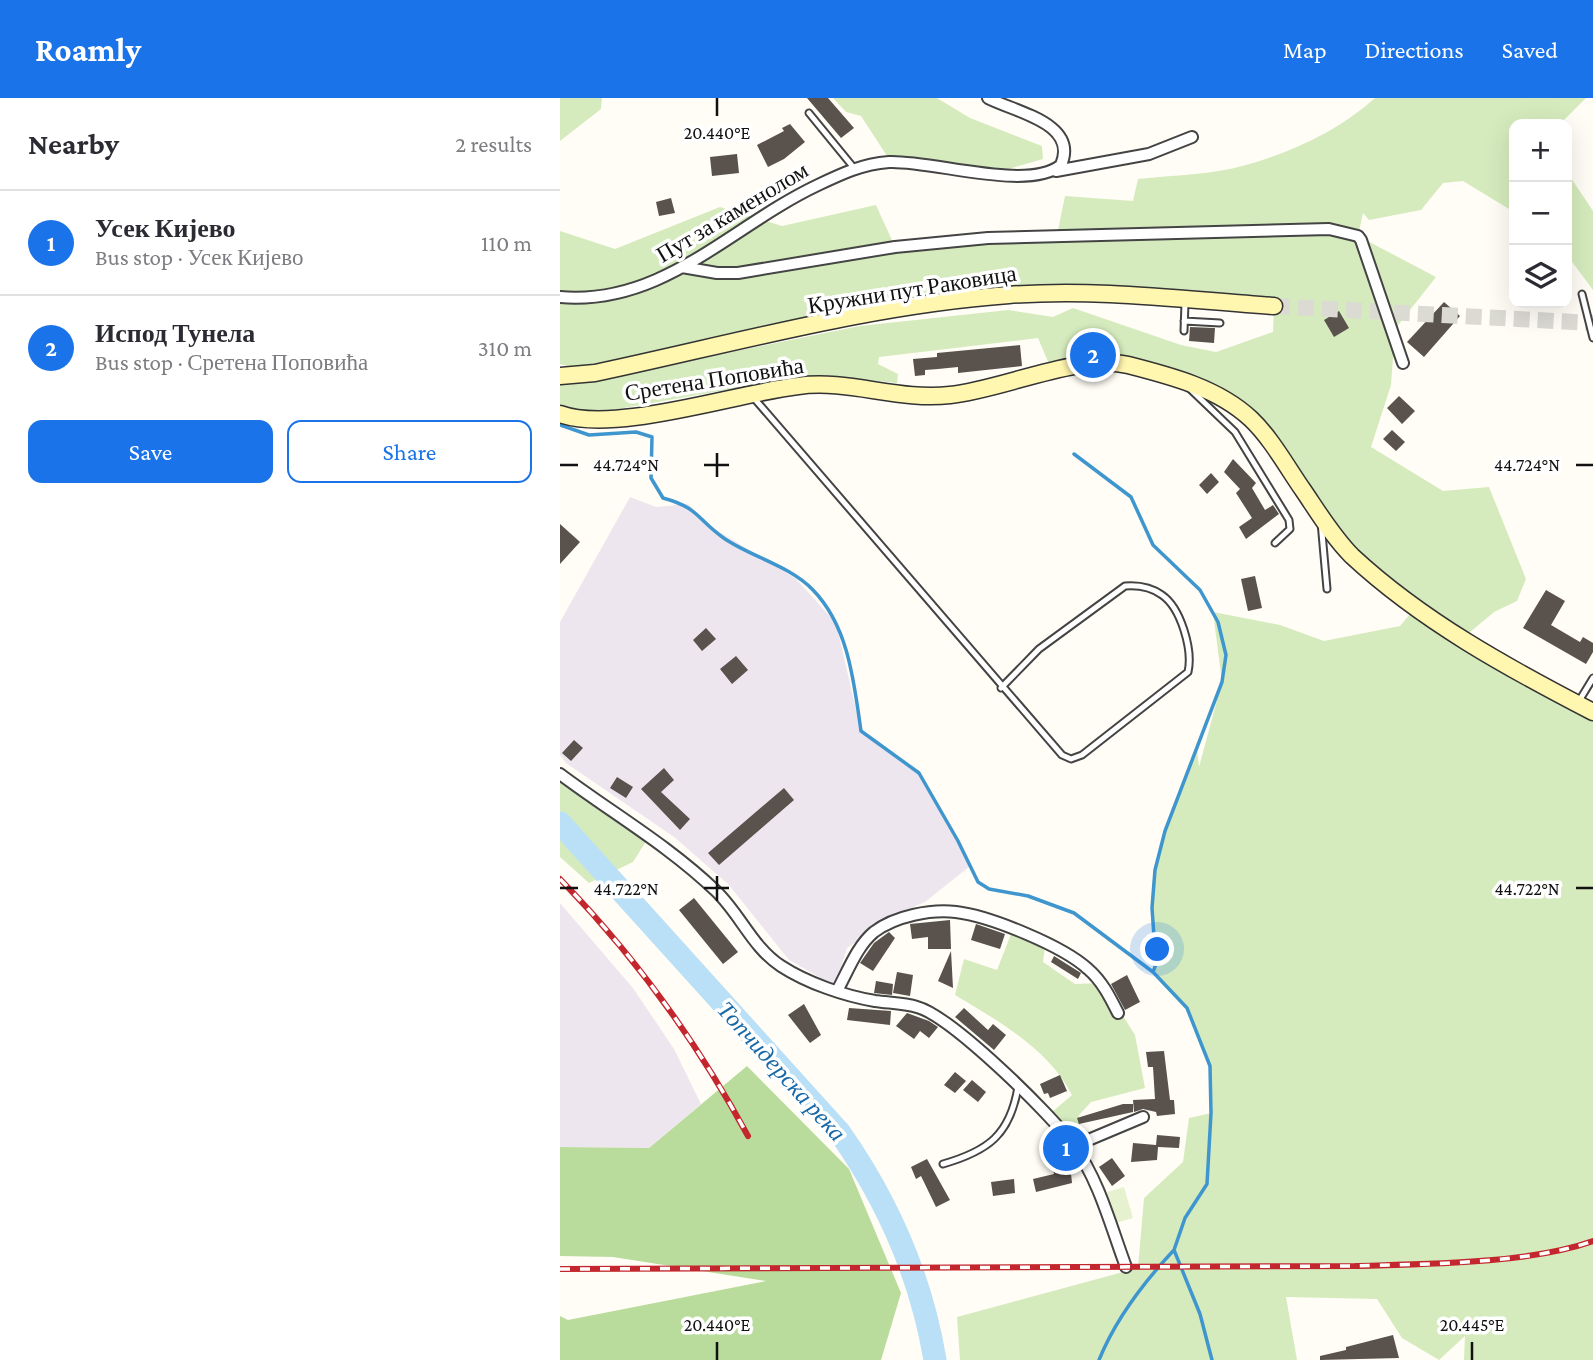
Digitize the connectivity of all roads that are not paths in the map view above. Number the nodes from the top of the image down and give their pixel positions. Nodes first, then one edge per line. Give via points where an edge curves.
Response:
1 (988, 98) edge
2 (809, 113) dead end
3 (1192, 137) dead end
4 (854, 167) junction
5 (1053, 171) junction
6 (682, 267) junction
7 (1581, 294) dead end
8 (560, 297) edge
9 (1185, 299) junction
10 (1275, 306) tunnel mouth
11 (1184, 321) junction
12 (1220, 323) dead end
13 (1184, 331) dead end
14 (1593, 338) edge
15 (1403, 363) dead end
16 (560, 376) edge
17 (1184, 382) junction
18 (751, 395) junction
19 (560, 414) edge
20 (1323, 520) junction
21 (1275, 543) dead end
22 (1327, 589) dead end
23 (1593, 678) edge
24 (1001, 688) junction
25 (1577, 704) junction
26 (1593, 712) edge
27 (560, 774) edge
28 (837, 991) junction
29 (1118, 1013) dead end
30 (1018, 1087) junction
31 (1143, 1117) dead end
32 (1074, 1146) junction
33 (943, 1164) dead end
34 (1126, 1267) dead end

1 - 5 street via 1046,124 1062,137 1064,158
2 - 4 lane
3 - 5 street, Пут за каменолом via 1149,154
4 - 5 street, Пут за каменолом via 889,162 1004,176
4 - 6 street, Пут за каменолом via 792,197
6 - 8 street, Пут за каменолом via 642,288 608,296
6 - 15 street via 738,273 895,247 988,238 1329,229 1361,240
7 - 14 lane
9 - 10 street, Кружни пут Раковица
9 - 11 lane
9 - 16 street, Кружни пут Раковица via 1070,293 974,298 859,316 595,373
11 - 12 lane
11 - 13 lane
17 - 18 street, Сретена Поповића via 1107,363 952,395 910,396 809,385
17 - 20 street, Сретена Поповића via 1227,400 1252,420
17 - 21 lane via 1235,432 1289,520 1290,530
18 - 19 street, Сретена Поповића via 612,418
18 - 24 lane
20 - 22 lane via 1320,529
20 - 25 street, Сретена Поповића via 1371,573 1438,623
23 - 25 lane
24 - 24 lane via 1062,755 1071,759 1188,672 1182,626 1161,594 1139,585 1125,586 1039,649
25 - 26 street, Сретена Поповића
27 - 28 street via 650,835 716,890 770,958
28 - 29 street via 874,932 925,913 956,912 1061,950 1102,983
28 - 30 street via 932,1012
30 - 32 street
30 - 33 lane via 1015,1107 1001,1132 986,1147
31 - 32 street
32 - 34 street via 1100,1197

